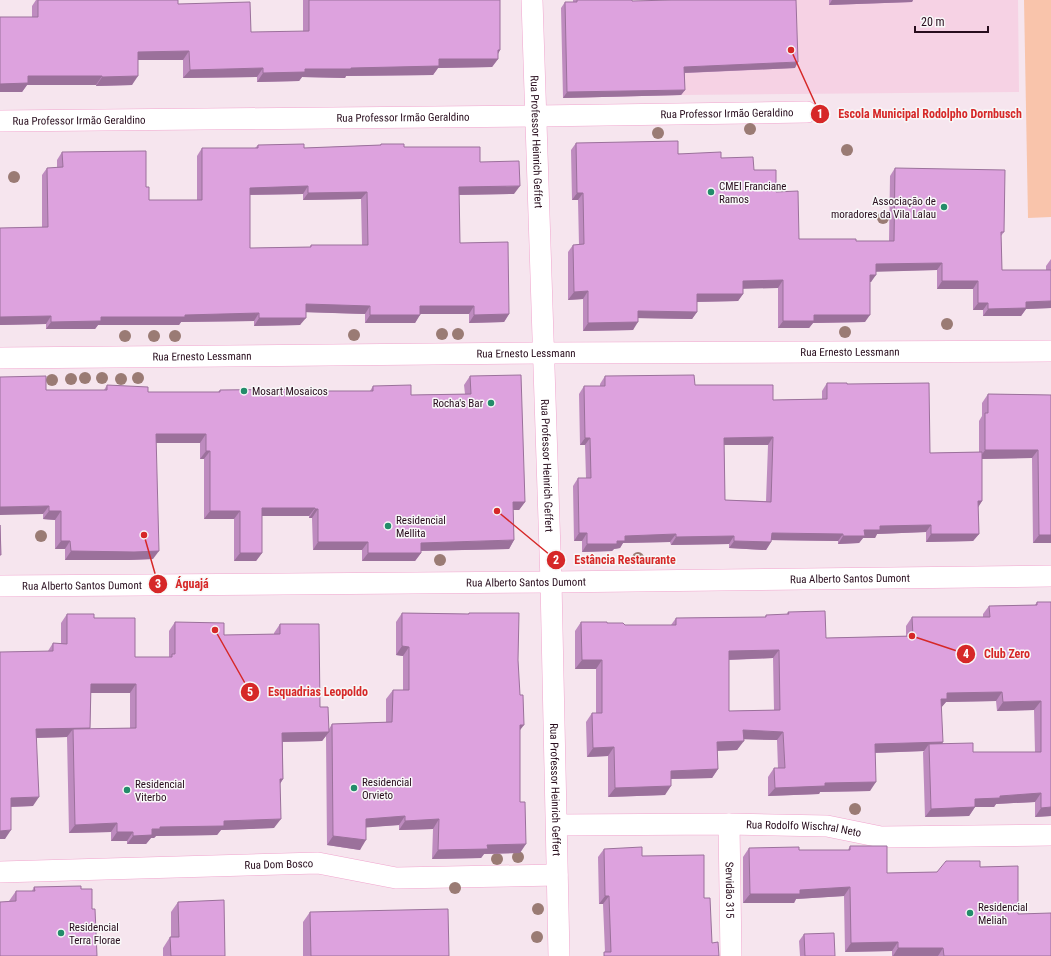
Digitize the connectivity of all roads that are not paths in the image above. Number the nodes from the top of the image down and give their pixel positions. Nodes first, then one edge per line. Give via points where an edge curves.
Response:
1 (532, 0) edge
2 (807, 112) dead end
3 (537, 116) junction
4 (0, 121) edge
5 (1051, 351) edge
6 (543, 353) junction
7 (0, 358) edge
8 (1051, 576) edge
9 (551, 582) junction
10 (0, 586) edge
11 (729, 824) junction
12 (557, 825) junction
13 (1051, 835) edge
14 (0, 872) edge
15 (557, 875) junction
16 (559, 956) edge
17 (731, 956) edge

1 - 3 street, Rua Professor Heinrich Geffert
2 - 3 street, Rua Professor Irmão Geraldino
3 - 4 street, Rua Professor Irmão Geraldino
3 - 6 street, Rua Professor Heinrich Geffert
5 - 6 street, Rua Ernesto Lessmann
6 - 7 street, Rua Ernesto Lessmann
6 - 9 street, Rua Professor Heinrich Geffert
8 - 9 street, Rua Alberto Santos Dumont
9 - 10 street, Rua Alberto Santos Dumont
9 - 12 street, Rua Professor Heinrich Geffert
11 - 12 street, Rua Rodolfo Wischral Neto
11 - 13 street, Rua Rodolfo Wischral Neto via 827,826 881,837
11 - 17 street, Servidão 315
12 - 15 street, Rua Professor Heinrich Geffert
14 - 15 street, Rua Dom Bosco via 318,863 396,878
15 - 16 street, Rua Professor Heinrich Geffert

